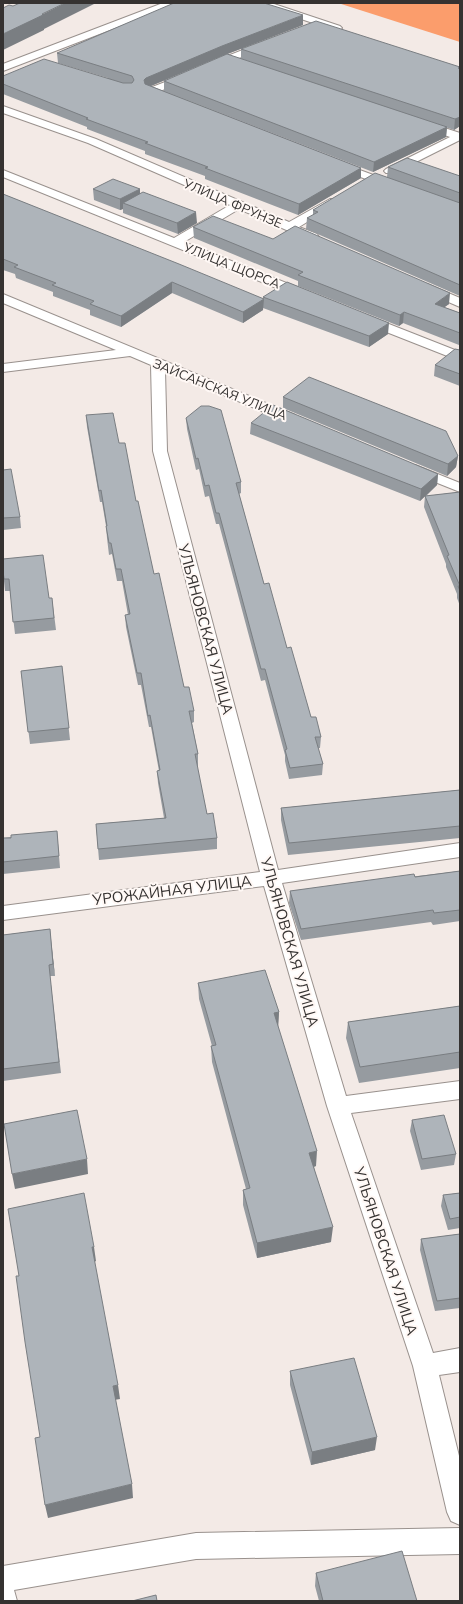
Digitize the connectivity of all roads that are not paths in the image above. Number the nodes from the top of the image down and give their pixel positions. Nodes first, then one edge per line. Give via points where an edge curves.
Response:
1 (172, 3) edge
2 (262, 3) edge
3 (322, 23) junction
4 (307, 29) edge
5 (344, 31) edge
6 (271, 42) edge
7 (30, 59) junction
8 (227, 59) junction
9 (45, 64) edge
10 (242, 64) edge
11 (3, 68) edge
12 (166, 97) edge
13 (3, 109) edge
14 (414, 121) edge
15 (459, 136) edge
16 (329, 161) edge
17 (4, 175) edge
18 (374, 178) junction
19 (361, 186) edge
20 (402, 189) edge
21 (341, 197) edge
22 (238, 205) junction
23 (290, 227) junction
24 (175, 242) junction
25 (325, 243) edge
26 (417, 284) edge
27 (3, 298) edge
28 (314, 298) edge
29 (460, 303) edge
30 (358, 316) edge
31 (130, 352) junction
32 (460, 358) edge
33 (158, 363) junction
34 (3, 368) edge
35 (306, 424) edge
36 (401, 464) edge
37 (460, 488) edge
38 (460, 850) edge
39 (271, 878) junction
40 (3, 913) edge
41 (460, 1090) edge
42 (338, 1106) junction
43 (460, 1360) edge
44 (425, 1366) junction
45 (460, 1512) edge
46 (460, 1541) edge
47 (3, 1580) edge
48 (3, 1595) edge
49 (4, 1601) edge

1 - 7 street
2 - 3 street
3 - 4 street
3 - 5 street
6 - 8 street
7 - 9 street
7 - 11 street
8 - 10 street
8 - 12 street via 152,91
13 - 22 street, УЛИЦА ФРУНЗЕ via 92,141
14 - 15 street
15 - 18 street
16 - 18 street
17 - 24 street, УЛИЦА ЩОРСА
18 - 19 street
18 - 20 street
21 - 23 street
22 - 23 street, УЛИЦА ФРУНЗЕ
22 - 24 street
23 - 25 street, УЛИЦА ФРУНЗЕ
24 - 28 street, УЛИЦА ЩОРСА
26 - 29 street
27 - 31 street, ЗАЙСАНСКАЯ УЛИЦА
30 - 32 street
31 - 33 street, ЗАЙСАНСКАЯ УЛИЦА
31 - 34 street
33 - 35 street, ЗАЙСАНСКАЯ УЛИЦА
33 - 39 street, УЛЬЯНОВСКАЯ УЛИЦА via 160,451
36 - 37 street
38 - 39 street, УРОЖАЙНАЯ УЛИЦА
39 - 40 street, УРОЖАЙНАЯ УЛИЦА
39 - 42 street, УЛЬЯНОВСКАЯ УЛИЦА
41 - 42 street
42 - 44 street, УЛЬЯНОВСКАЯ УЛИЦА
43 - 44 street
44 - 45 street, УЛЬЯНОВСКАЯ УЛИЦА
46 - 47 street via 196,1546
48 - 49 street

